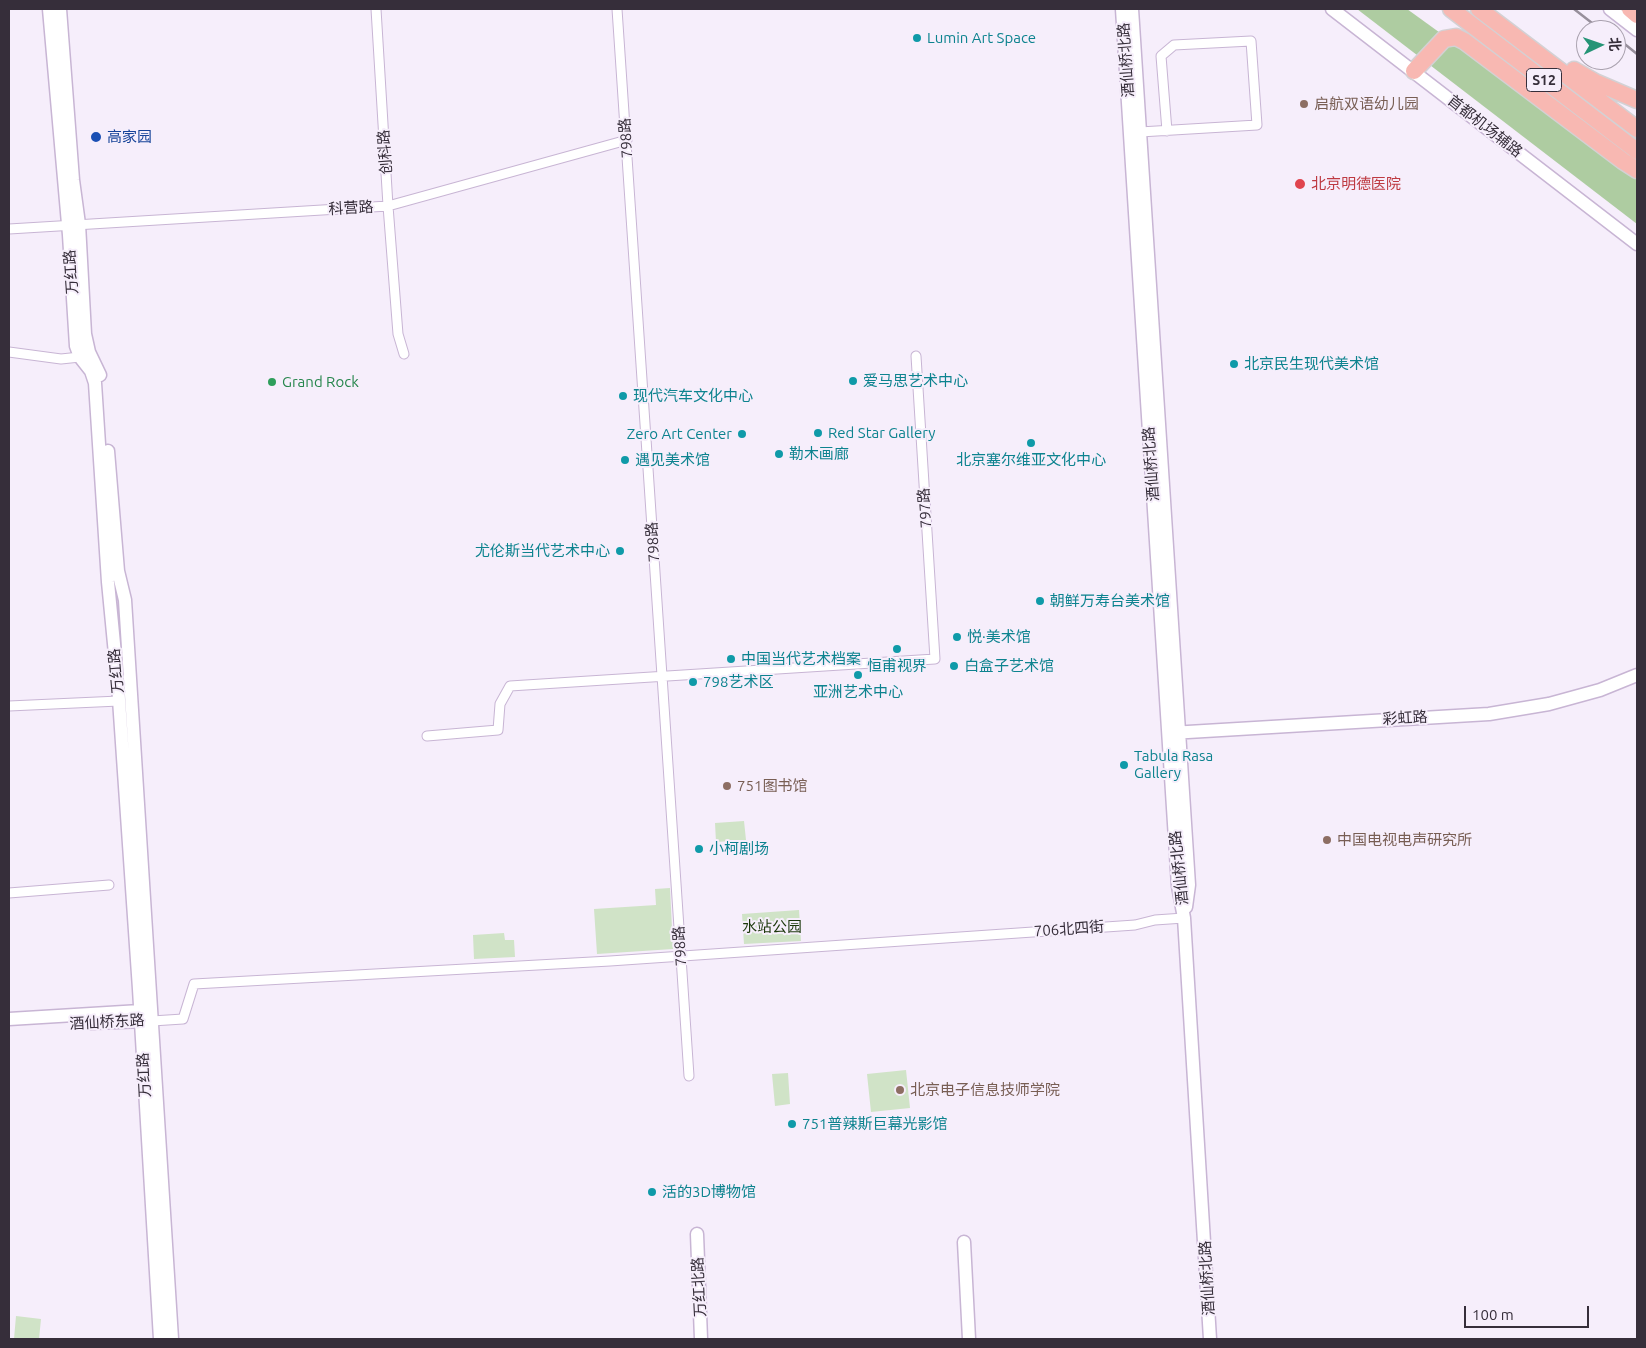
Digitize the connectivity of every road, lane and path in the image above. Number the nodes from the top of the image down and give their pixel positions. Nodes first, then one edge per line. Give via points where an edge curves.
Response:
1 (50, 9) edge
2 (60, 9) edge
3 (376, 9) edge
4 (617, 9) edge
5 (1122, 9) edge
6 (1132, 9) edge
7 (1332, 9) edge
8 (1451, 9) edge
9 (1479, 9) edge
10 (1610, 9) edge
11 (1630, 9) edge
12 (1637, 15) edge
13 (1637, 30) edge
14 (1516, 37) junction
15 (1414, 71) junction
16 (1637, 100) edge
17 (1637, 129) edge
18 (1167, 131) junction
19 (1140, 132) junction
20 (627, 140) junction
21 (1637, 151) edge
22 (1637, 170) edge
23 (388, 206) junction
24 (73, 224) junction
25 (9, 229) edge
26 (1637, 244) edge
27 (9, 352) edge
28 (404, 354) dead end
29 (916, 356) dead end
30 (80, 357) junction
31 (1637, 675) edge
32 (662, 677) junction
33 (119, 701) junction
34 (9, 706) edge
35 (1174, 732) junction
36 (427, 736) dead end
37 (109, 885) dead end
38 (9, 893) edge
39 (1184, 918) junction
40 (681, 956) junction
41 (144, 1018) junction
42 (9, 1019) edge
43 (9, 1028) edge
44 (689, 1076) dead end
45 (696, 1234) dead end
46 (964, 1242) dead end
47 (160, 1339) edge
48 (172, 1339) edge
49 (702, 1339) edge
50 (969, 1339) edge
51 (1210, 1339) edge

1 - 24 street, 万红路
2 - 24 street, 万红路 via 73,180
3 - 23 street, 创科路
4 - 20 street, 798路
5 - 35 street, 酒仙桥北路
6 - 19 street, 酒仙桥北路
7 - 15 street, 首都机场辅路
8 - 21 highway, S12
9 - 14 highway, S12
10 - 13 street
11 - 12 highway
14 - 16 highway via 1595,82
14 - 17 highway, S12
15 - 22 highway via 1444,39 1456,37
15 - 26 street, 首都机场辅路
18 - 18 street via 1257,125 1252,41 1174,45 1162,56
18 - 19 street
19 - 35 street, 酒仙桥北路
20 - 23 street, 科营路
20 - 32 street, 798路
23 - 24 street, 科营路
23 - 28 street, 创科路 via 398,334
24 - 25 street, 科营路
24 - 30 street, 万红路 via 76,346
24 - 41 street, 万红路 via 85,334 89,352 102,379 118,571 126,600
27 - 30 street via 61,359
29 - 32 street, 797路 via 935,659
30 - 33 street, 万红路 via 91,371 95,383
31 - 35 street, 彩虹路 via 1600,690 1549,704 1489,714
32 - 36 street via 510,686 500,704 498,730
32 - 40 street, 798路
33 - 34 street
33 - 41 street, 万红路
35 - 39 street, 酒仙桥北路 via 1189,885
37 - 38 street
39 - 40 street, 706北四街 via 1135,925
39 - 51 street, 酒仙桥北路
40 - 41 street, 706北四街 via 194,984 183,1019
40 - 44 street, 798路
41 - 42 street, 酒仙桥东路
41 - 43 street, 酒仙桥东路
41 - 47 street, 万红路
41 - 48 street, 万红路 via 158,1136
45 - 49 street, 万红北路
46 - 50 street

